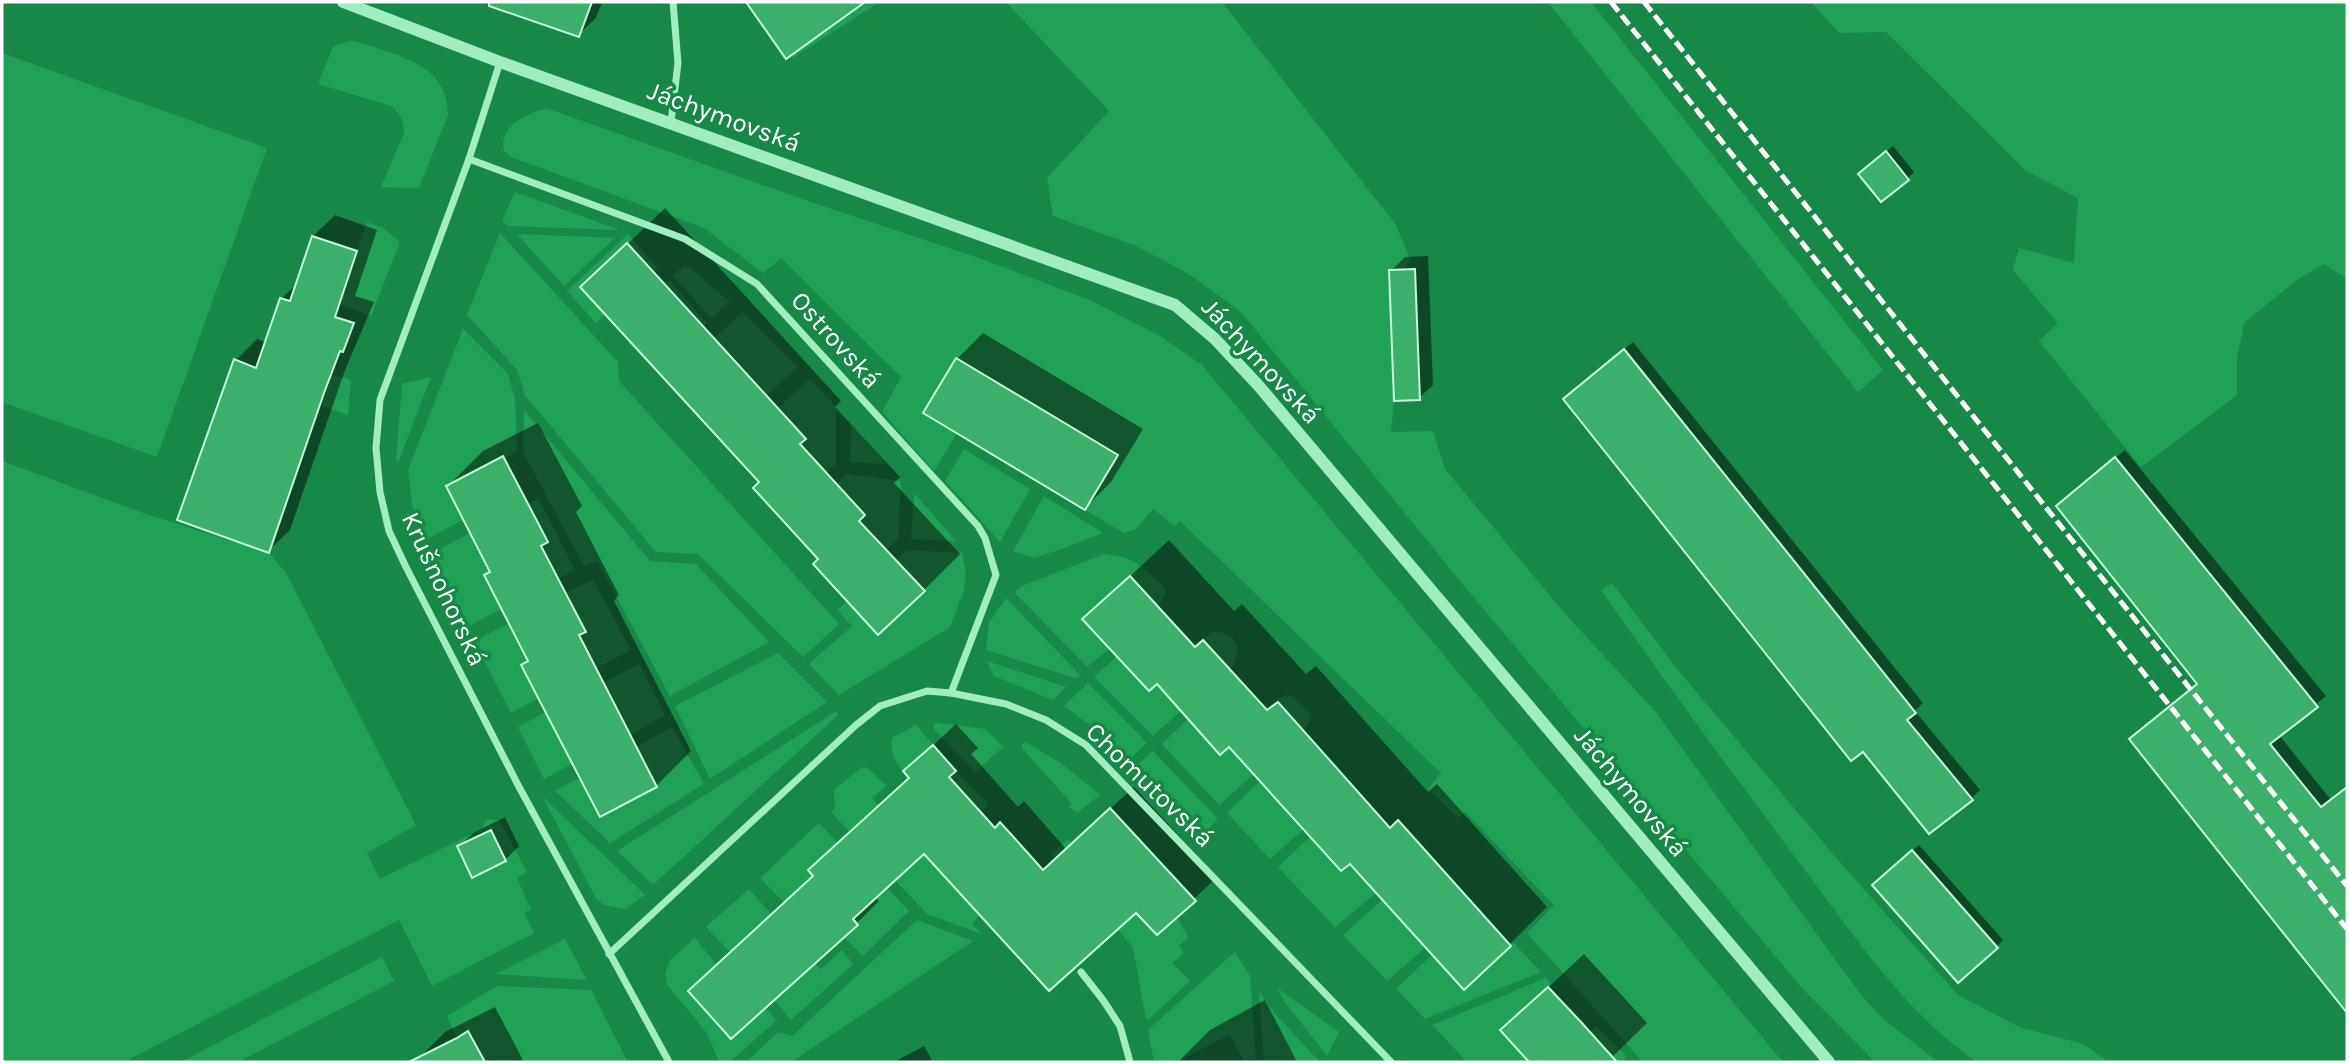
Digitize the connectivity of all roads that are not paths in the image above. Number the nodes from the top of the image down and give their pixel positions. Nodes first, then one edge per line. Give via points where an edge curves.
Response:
1 (347, 2) edge
2 (673, 2) edge
3 (500, 62) junction
4 (671, 122) junction
5 (468, 159) junction
6 (951, 692) junction
7 (609, 954) junction
8 (1081, 972) dead end
9 (669, 1062) edge
10 (1130, 1062) edge
11 (1391, 1062) edge
12 (1829, 1062) edge

1 - 3 street, Jáchymovská
2 - 4 street via 678,63
3 - 4 street, Jáchymovská
3 - 5 street, Krušnohorská
4 - 12 street, Jáchymovská via 1175,305 1258,385
5 - 6 street, Ostrovská via 685,239 757,284 978,526 996,575
5 - 7 street, Krušnohorská via 380,400 376,448 380,492 389,531 406,567
6 - 7 street, Chomutovská via 927,691 880,706 856,724
6 - 11 street, Chomutovská via 1016,708 1086,745
7 - 9 street, Krušnohorská
8 - 10 street via 1120,1026

